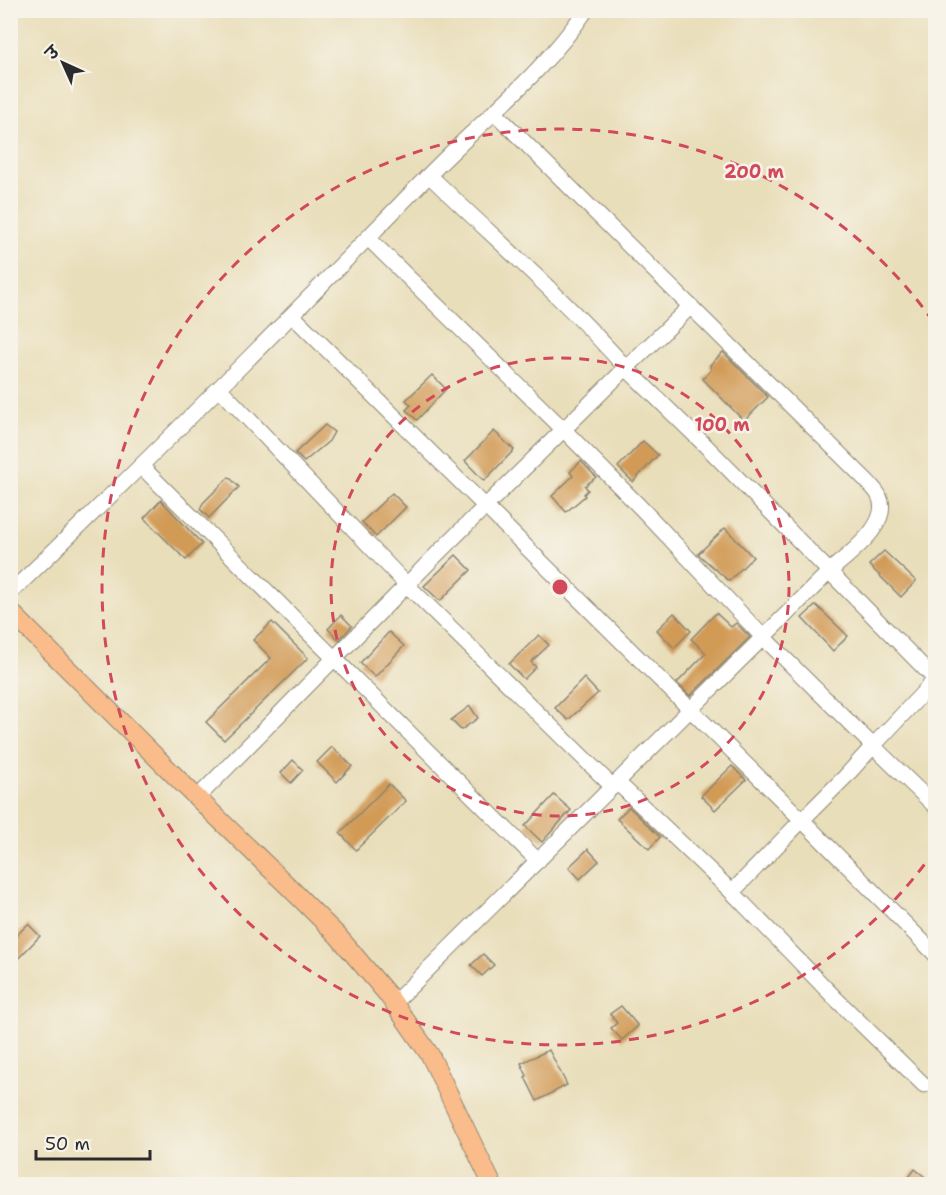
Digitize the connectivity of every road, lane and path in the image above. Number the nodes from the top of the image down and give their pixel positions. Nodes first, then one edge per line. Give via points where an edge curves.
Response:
1 (586, 10) edge
2 (494, 112) junction
3 (429, 175) junction
4 (368, 238) junction
5 (691, 306) junction
6 (293, 316) junction
7 (626, 368) junction
8 (219, 388) junction
9 (564, 430) junction
10 (142, 467) junction
11 (486, 506) junction
12 (830, 571) junction
13 (407, 585) junction
14 (10, 593) edge
15 (10, 611) edge
16 (763, 637) junction
17 (334, 659) junction
18 (690, 711) junction
19 (873, 746) junction
20 (615, 785) junction
21 (197, 798) junction
22 (936, 807) edge
23 (802, 820) junction
24 (538, 861) junction
25 (732, 892) junction
26 (936, 955) edge
27 (393, 1003) junction
28 (924, 1084) dead end
29 (492, 1185) edge

1 - 2 street via 558,46
2 - 3 street
2 - 5 street
3 - 4 street
3 - 7 street
4 - 6 street
4 - 9 street
5 - 7 street
5 - 12 street via 880,497 881,515 876,528
6 - 8 street
6 - 11 street
7 - 9 street
7 - 12 street
8 - 10 street
8 - 13 street
9 - 11 street
9 - 16 street
10 - 14 street
10 - 17 street
11 - 13 street
11 - 18 street
12 - 16 street
12 - 19 street via 936,680
13 - 17 street
13 - 20 street
15 - 21 main road
16 - 18 street
16 - 19 street
17 - 21 street
17 - 24 street
18 - 20 street
18 - 23 street
19 - 22 street
19 - 23 street
20 - 24 street
20 - 25 street
21 - 27 main road via 338,936
23 - 25 street
23 - 26 street
24 - 27 street
25 - 28 street
27 - 29 main road via 430,1055

